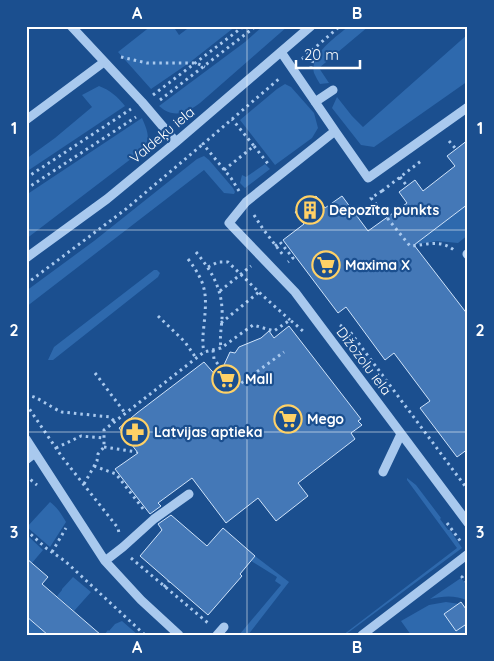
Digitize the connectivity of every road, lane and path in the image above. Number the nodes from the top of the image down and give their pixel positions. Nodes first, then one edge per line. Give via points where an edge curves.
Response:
1 (71, 26) edge
2 (244, 26) edge
3 (256, 26) edge
4 (311, 26) edge
5 (340, 26) edge
6 (281, 52) junction
7 (116, 55) dead end
8 (104, 62) junction
9 (196, 63) junction
10 (205, 67) junction
11 (292, 68) junction
12 (333, 90) dead end
13 (150, 97) dead end
14 (315, 102) junction
15 (156, 103) dead end
16 (133, 107) dead end
17 (468, 107) edge
18 (139, 115) dead end
19 (232, 119) junction
20 (26, 120) edge
21 (334, 131) junction
22 (449, 141) dead end
23 (176, 142) junction
24 (203, 144) junction
25 (254, 146) junction
26 (456, 150) dead end
27 (224, 170) junction
28 (278, 176) junction
29 (400, 177) dead end
30 (26, 178) edge
31 (407, 186) dead end
32 (26, 189) edge
33 (382, 191) dead end
34 (246, 202) junction
35 (276, 246) junction
36 (288, 249) junction
37 (455, 251) dead end
38 (196, 252) dead end
39 (282, 254) junction
40 (262, 257) junction
41 (26, 258) edge
42 (188, 259) dead end
43 (288, 262) junction
44 (208, 267) junction
45 (293, 269) dead end
46 (241, 274) junction
47 (26, 284) edge
48 (220, 290) junction
49 (259, 292) junction
50 (158, 316) dead end
51 (290, 320) junction
52 (221, 323) junction
53 (337, 323) dead end
54 (295, 324) dead end
55 (221, 348) junction
56 (213, 350) junction
57 (204, 352) junction
58 (284, 352) dead end
59 (196, 358) junction
60 (220, 367) dead end
61 (95, 373) dead end
62 (232, 382) dead end
63 (26, 395) edge
64 (26, 404) edge
65 (125, 413) junction
66 (114, 421) junction
67 (401, 434) junction
68 (104, 438) junction
69 (26, 439) edge
70 (104, 447) junction
71 (56, 448) junction
72 (136, 452) dead end
73 (35, 453) junction
74 (62, 457) dead end
75 (26, 460) edge
76 (94, 466) junction
77 (383, 472) dead end
78 (31, 480) dead end
79 (26, 483) edge
80 (84, 484) dead end
81 (468, 490) edge
82 (189, 494) dead end
83 (145, 512) dead end
84 (468, 523) edge
85 (26, 530) edge
86 (468, 554) edge
87 (105, 561) junction
88 (169, 581) dead end
89 (164, 587) dead end
90 (224, 627) dead end
91 (145, 635) edge
92 (179, 635) edge
93 (217, 635) edge
94 (362, 635) edge

1 - 8 street
2 - 9 path
3 - 10 path
4 - 6 street, Valdeķu iela
5 - 11 path
6 - 11 street
6 - 23 street, Valdeķu iela
7 - 9 path via 147,63
8 - 20 street
8 - 23 street
9 - 10 path
9 - 13 path
10 - 15 path
11 - 14 street
11 - 19 path
12 - 14 street
14 - 21 street
16 - 30 path
17 - 21 street via 368,178
18 - 32 path
19 - 24 path
19 - 25 path
21 - 28 street
22 - 26 path
23 - 41 street, Valdeķu iela via 107,199
24 - 27 path
24 - 47 path via 126,209
25 - 27 path
25 - 28 path
27 - 34 path
28 - 34 street
29 - 31 path
33 - 37 path via 371,198 410,246 436,242
34 - 35 path
34 - 40 street, Dižozolu iela via 229,223
35 - 36 path via 280,242
35 - 39 path
35 - 40 path
36 - 39 path
36 - 43 path via 293,258
38 - 44 path
39 - 43 path
40 - 46 path
40 - 67 street, Dižozolu iela via 295,292
42 - 57 path via 201,277 206,292
43 - 45 path
44 - 46 path via 228,262
44 - 48 path
46 - 48 path
46 - 49 path
48 - 52 path
49 - 51 path
49 - 52 path
50 - 59 path
51 - 54 path
51 - 55 path via 274,331 253,326
52 - 55 path
53 - 81 path via 351,333
55 - 56 path
56 - 57 path
56 - 60 path via 214,359
57 - 59 path
58 - 62 path via 236,387
59 - 65 path
61 - 65 path
63 - 66 path via 62,412 110,417
64 - 71 path
65 - 66 path
66 - 68 path via 104,430
67 - 77 street
67 - 84 street, Dižozolu iela
68 - 70 path
68 - 71 path via 81,436
69 - 73 street
70 - 72 path
70 - 76 path
71 - 74 path
73 - 75 street
73 - 87 street
76 - 80 path
76 - 83 path via 116,474
78 - 79 path
82 - 87 street
85 - 91 path via 66,561
86 - 94 street
87 - 92 street
88 - 89 path
90 - 93 street

